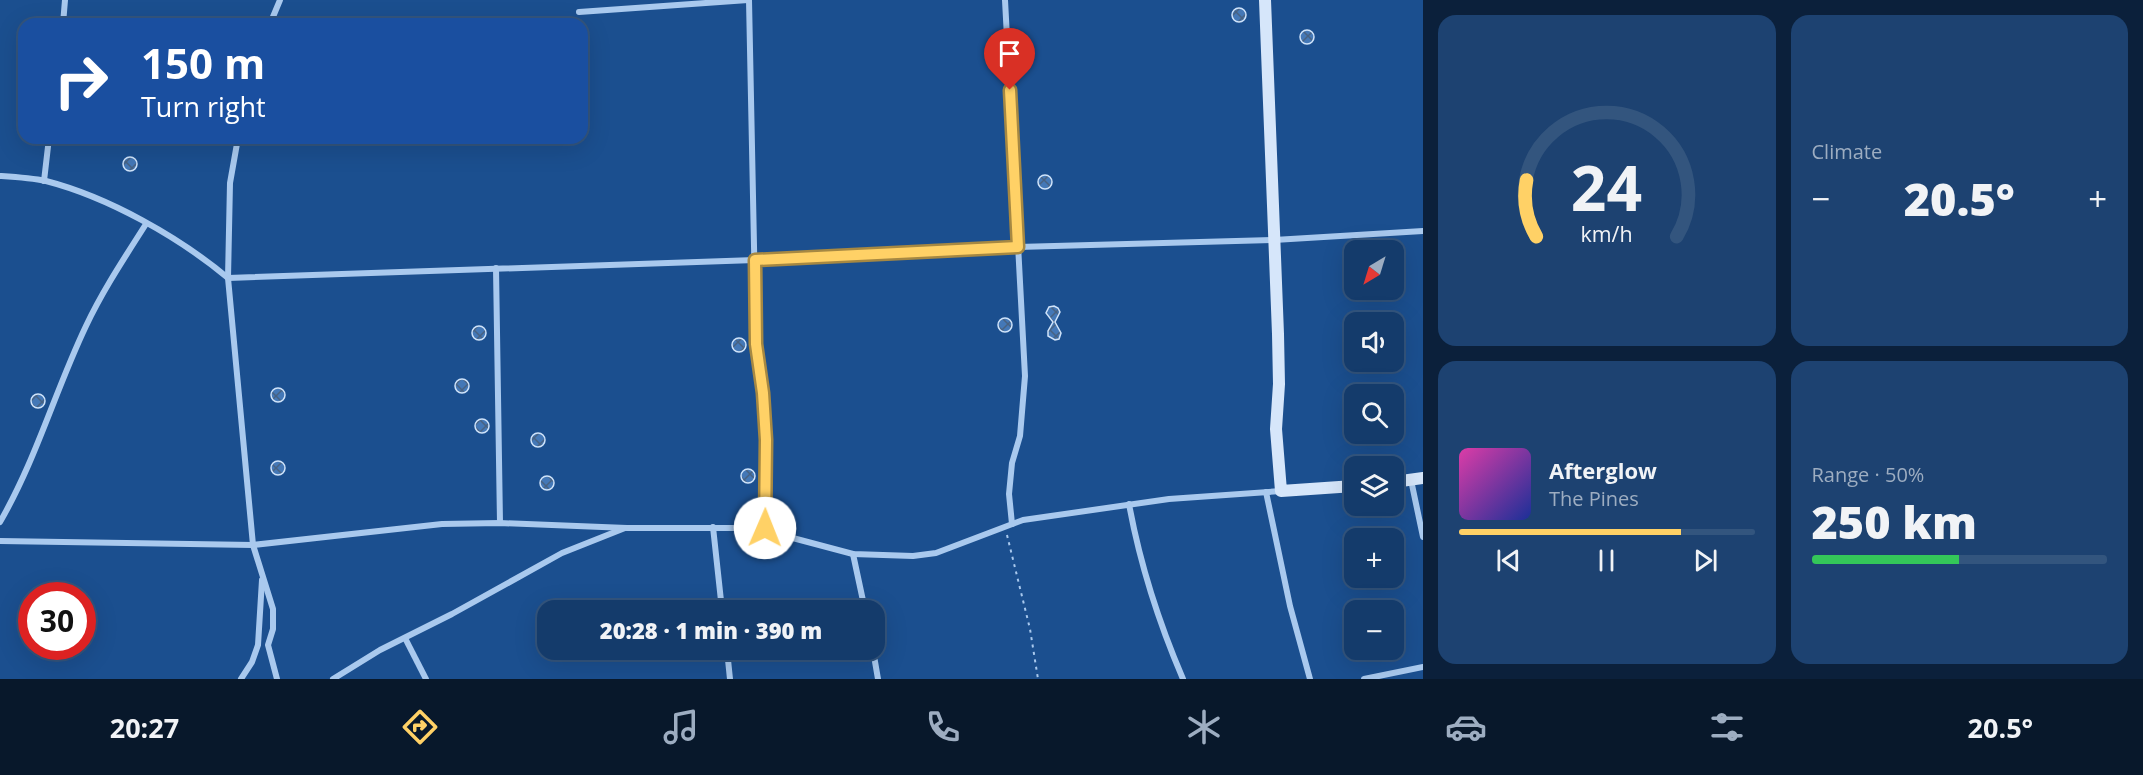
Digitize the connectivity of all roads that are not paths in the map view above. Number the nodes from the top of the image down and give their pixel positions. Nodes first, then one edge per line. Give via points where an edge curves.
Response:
1 (65, 0) edge
2 (280, 0) edge
3 (748, 0) edge
4 (1005, 0) edge
5 (1265, 0) edge
6 (579, 12) dead end
7 (64, 18) edge
8 (272, 18) edge
9 (48, 144) edge
10 (237, 144) edge
11 (0, 176) edge
12 (44, 181) junction
13 (146, 224) junction
14 (1423, 231) edge
15 (1274, 240) junction
16 (1018, 247) junction
17 (755, 260) junction
18 (496, 268) junction
19 (228, 278) junction
20 (1417, 479) edge
21 (1344, 487) edge
22 (1281, 491) junction
23 (1266, 492) junction
24 (1129, 504) junction
25 (0, 522) edge
26 (500, 523) junction
27 (1008, 525) junction
28 (713, 527) junction
29 (627, 528) junction
30 (765, 528) junction
31 (1423, 537) edge
32 (0, 541) edge
33 (253, 545) junction
34 (853, 554) junction
35 (263, 577) junction
36 (721, 600) edge
37 (863, 600) edge
38 (405, 638) junction
39 (258, 645) junction
40 (268, 645) junction
41 (728, 660) edge
42 (875, 660) edge
43 (1423, 667) edge
44 (241, 679) edge
45 (277, 679) edge
46 (333, 679) edge
47 (426, 679) edge
48 (730, 679) edge
49 (878, 679) edge
50 (1183, 679) edge
51 (1310, 679) edge
52 (1364, 679) edge

1 - 7 street
2 - 8 street
3 - 6 street
3 - 17 street
4 - 16 street
5 - 15 street
9 - 12 street
10 - 19 street via 230,183
11 - 12 street
12 - 13 street via 87,194
13 - 19 street
13 - 25 street via 85,327 28,468
14 - 15 street
15 - 16 street
15 - 22 street via 1279,384 1276,429
16 - 17 street
16 - 27 street via 1025,376 1020,436 1012,463
17 - 18 street
17 - 30 street via 756,344 766,440
18 - 19 street
18 - 26 street
19 - 33 street
20 - 31 street
21 - 22 street
22 - 23 street
23 - 24 street
23 - 51 street
24 - 27 street
24 - 50 street via 1136,544
26 - 29 street
26 - 33 street via 442,525
27 - 34 street via 936,553
28 - 29 street
28 - 30 street
28 - 36 street
29 - 38 street via 562,553
30 - 34 street
32 - 33 street
33 - 35 street
34 - 37 street
35 - 39 street
35 - 40 street via 274,619
38 - 46 street
38 - 47 street
39 - 40 street
39 - 44 street
40 - 45 street
41 - 48 street
42 - 49 street
43 - 52 street

